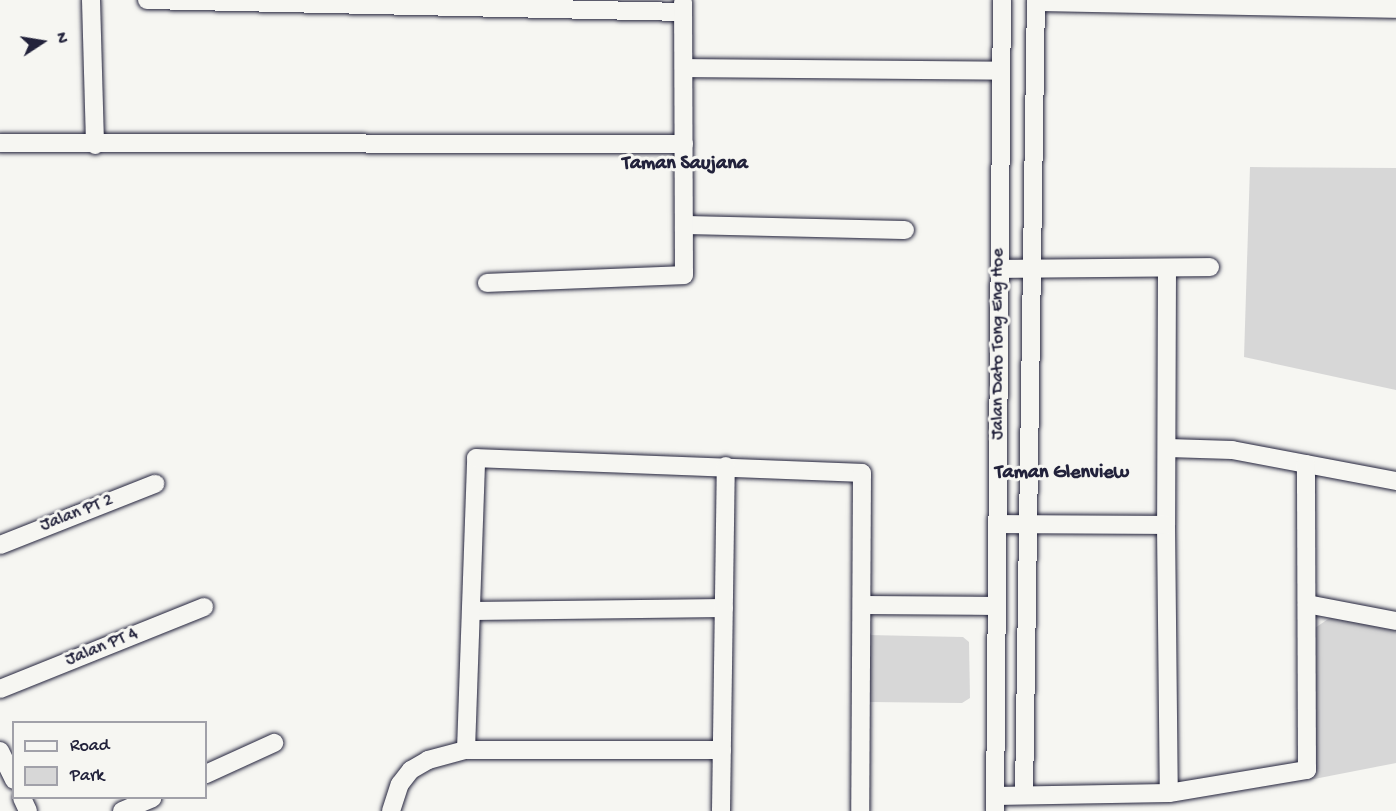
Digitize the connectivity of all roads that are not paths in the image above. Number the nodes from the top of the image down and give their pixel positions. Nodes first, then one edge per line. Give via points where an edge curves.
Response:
1 (91, 0) edge
2 (147, 0) edge
3 (1002, 0) edge
4 (1036, 1) edge
5 (683, 6) edge
6 (1396, 9) edge
7 (685, 68) junction
8 (1001, 71) junction
9 (0, 143) edge
10 (684, 144) junction
11 (95, 145) junction
12 (684, 225) junction
13 (905, 230) dead end
14 (1210, 267) dead end
15 (1167, 268) junction
16 (1000, 269) junction
17 (1032, 269) junction
18 (487, 283) dead end
19 (1168, 448) junction
20 (1306, 464) junction
21 (726, 466) junction
22 (1396, 481) edge
23 (155, 484) dead end
24 (998, 524) junction
25 (1028, 525) junction
26 (1166, 525) junction
27 (0, 545) edge
28 (1307, 604) junction
29 (862, 605) junction
30 (997, 606) junction
31 (204, 607) dead end
32 (724, 608) junction
33 (472, 611) junction
34 (1396, 621) edge
35 (0, 689) edge
36 (274, 743) dead end
37 (466, 750) junction
38 (722, 750) junction
39 (0, 751) edge
40 (207, 774) edge
41 (12, 776) edge
42 (1169, 793) junction
43 (1024, 795) junction
44 (150, 799) edge
45 (995, 803) edge
46 (122, 811) edge
47 (391, 811) edge
48 (721, 811) edge
49 (860, 811) edge

1 - 11 street
2 - 5 street
3 - 8 street, Jalan Dato Tong Eng Hoe
4 - 6 street
4 - 17 street
5 - 7 street
7 - 8 street
7 - 10 street
8 - 16 street, Jalan Dato Tong Eng Hoe
9 - 11 street
10 - 11 street
10 - 12 street
12 - 13 street
12 - 18 street via 684,275
14 - 15 street
15 - 17 street
15 - 19 street
16 - 17 street
16 - 24 street, Jalan Dato Tong Eng Hoe
17 - 25 street
19 - 20 street via 1232,450
19 - 26 street
20 - 22 street
20 - 28 street
21 - 29 street via 862,473
21 - 32 street
21 - 33 street via 476,458
23 - 27 street, Jalan PT 2
24 - 25 street
24 - 30 street, Jalan Dato Tong Eng Hoe
25 - 26 street
25 - 43 street
26 - 42 street
28 - 34 street
28 - 42 street via 1307,770
29 - 30 street
29 - 49 street
30 - 45 street, Jalan Dato Tong Eng Hoe
31 - 35 street, Jalan PT 4
32 - 33 street
32 - 38 street
33 - 37 street
36 - 40 street
37 - 38 street
37 - 47 street via 428,760 411,770 400,784
38 - 48 street
39 - 41 street
42 - 43 street
43 - 45 street
44 - 46 street

